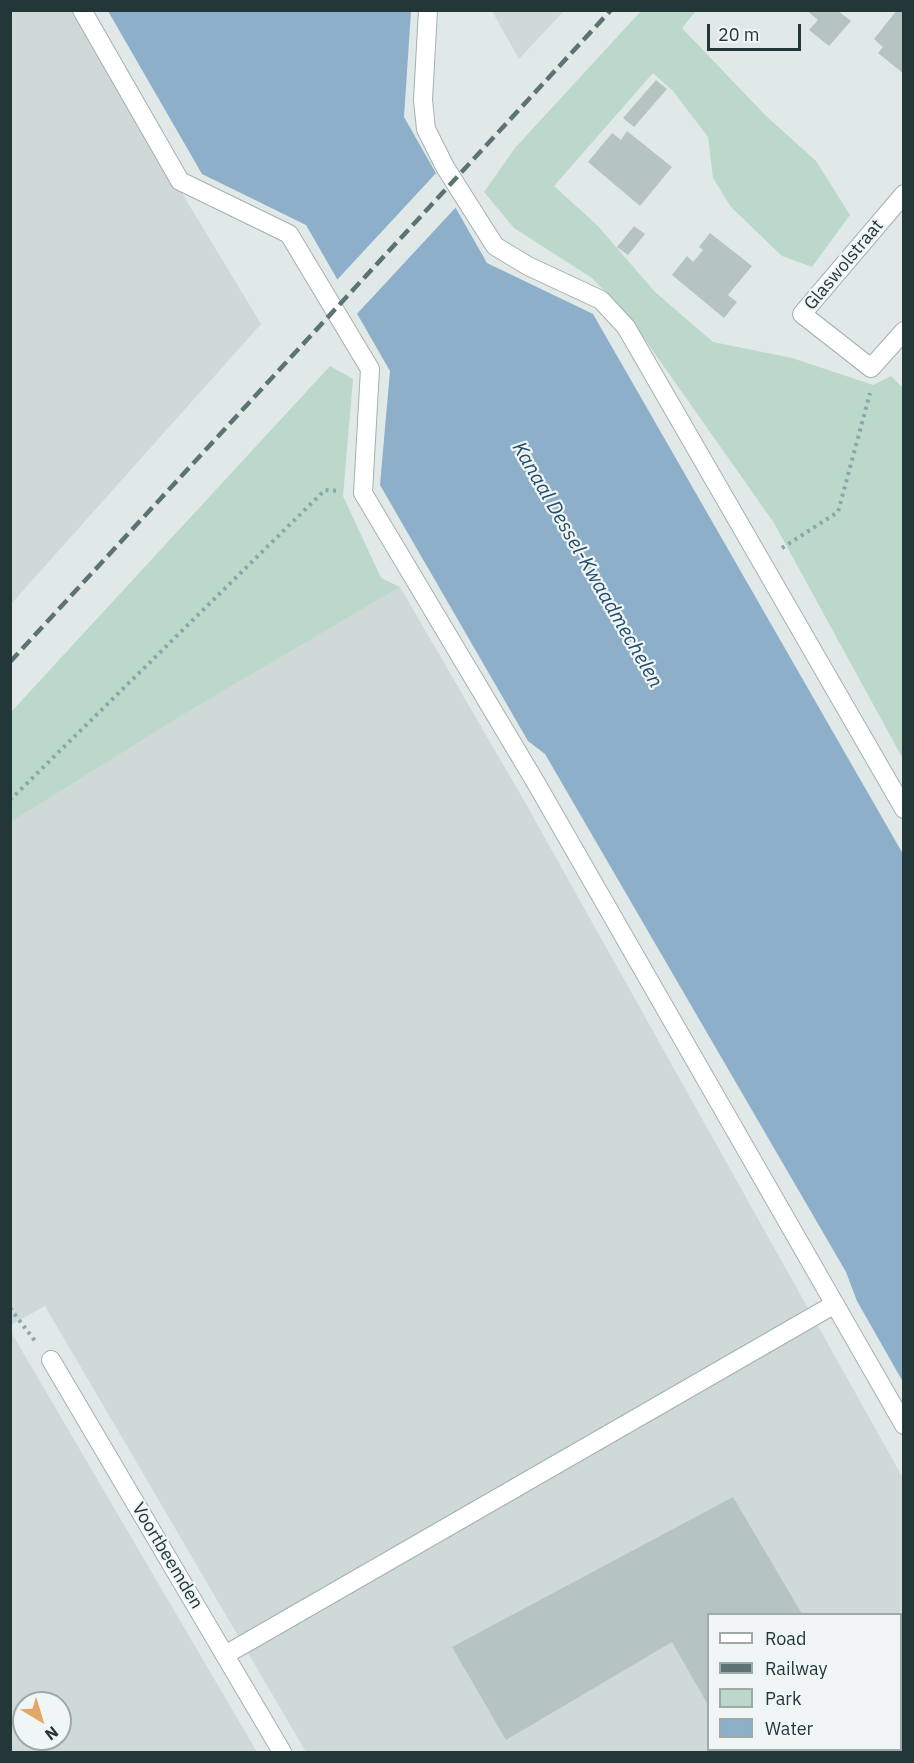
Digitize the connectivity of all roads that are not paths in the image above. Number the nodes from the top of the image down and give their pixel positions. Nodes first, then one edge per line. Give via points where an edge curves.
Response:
1 (82, 10) edge
2 (428, 10) edge
3 (903, 194) edge
4 (903, 331) edge
5 (903, 808) edge
6 (835, 1304) junction
7 (51, 1360) road end
8 (903, 1425) edge
9 (225, 1655) junction
10 (282, 1752) edge

1 - 6 street via 180,181 289,234 370,369 363,493 536,783
2 - 5 street via 423,100 426,129 444,167 495,246 528,267 601,300 626,327
3 - 4 street, Glaswolstraat via 802,314 871,368
6 - 8 street
6 - 9 street
7 - 9 street, Voortbeemden
9 - 10 street, Voortbeemden

